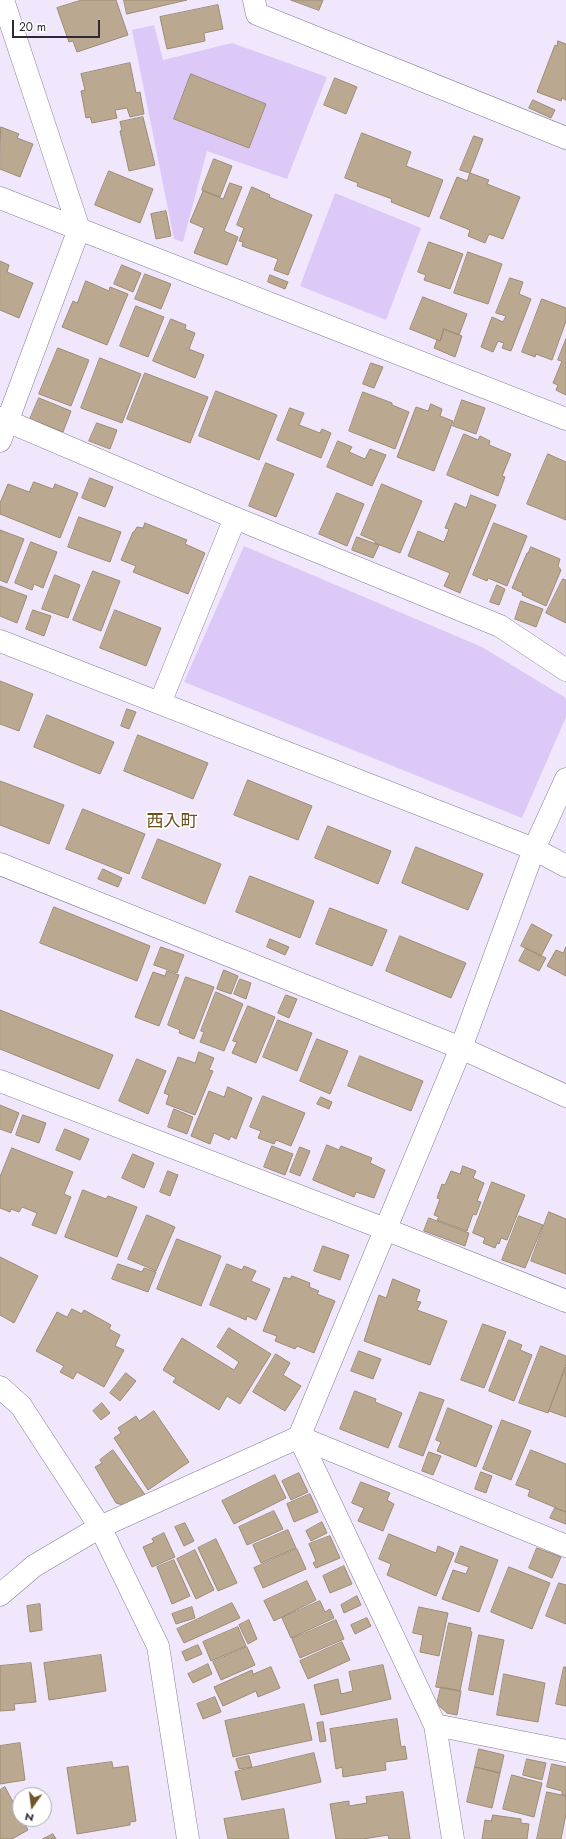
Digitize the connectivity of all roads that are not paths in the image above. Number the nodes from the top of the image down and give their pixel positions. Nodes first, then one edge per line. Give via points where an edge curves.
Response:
1 (3, 0) edge
2 (254, 0) edge
3 (566, 138) edge
4 (0, 198) edge
5 (79, 229) junction
6 (566, 419) edge
7 (2, 427) edge
8 (235, 518) junction
9 (0, 641) edge
10 (566, 670) edge
11 (160, 703) junction
12 (566, 780) edge
13 (534, 849) junction
14 (0, 864) edge
15 (566, 866) edge
16 (461, 1048) junction
17 (0, 1081) edge
18 (566, 1096) edge
19 (385, 1229) junction
20 (566, 1301) edge
21 (0, 1386) edge
22 (299, 1437) junction
23 (100, 1527) junction
24 (566, 1546) edge
25 (0, 1595) edge
26 (435, 1725) junction
27 (566, 1751) edge
28 (188, 1839) edge
29 (453, 1839) edge

1 - 5 street
2 - 3 street via 257,14
4 - 5 street
5 - 6 street
5 - 7 street
7 - 8 street
8 - 10 street via 500,626
8 - 11 street
9 - 11 street
11 - 13 street
12 - 13 street
13 - 15 street
13 - 16 street
14 - 16 street
16 - 18 street
16 - 19 street
17 - 19 street
19 - 20 street
19 - 22 street
21 - 23 street via 21,1406
22 - 23 street
22 - 24 street
22 - 26 street
23 - 25 street via 34,1566
23 - 28 street via 158,1646
26 - 27 street
26 - 29 street

